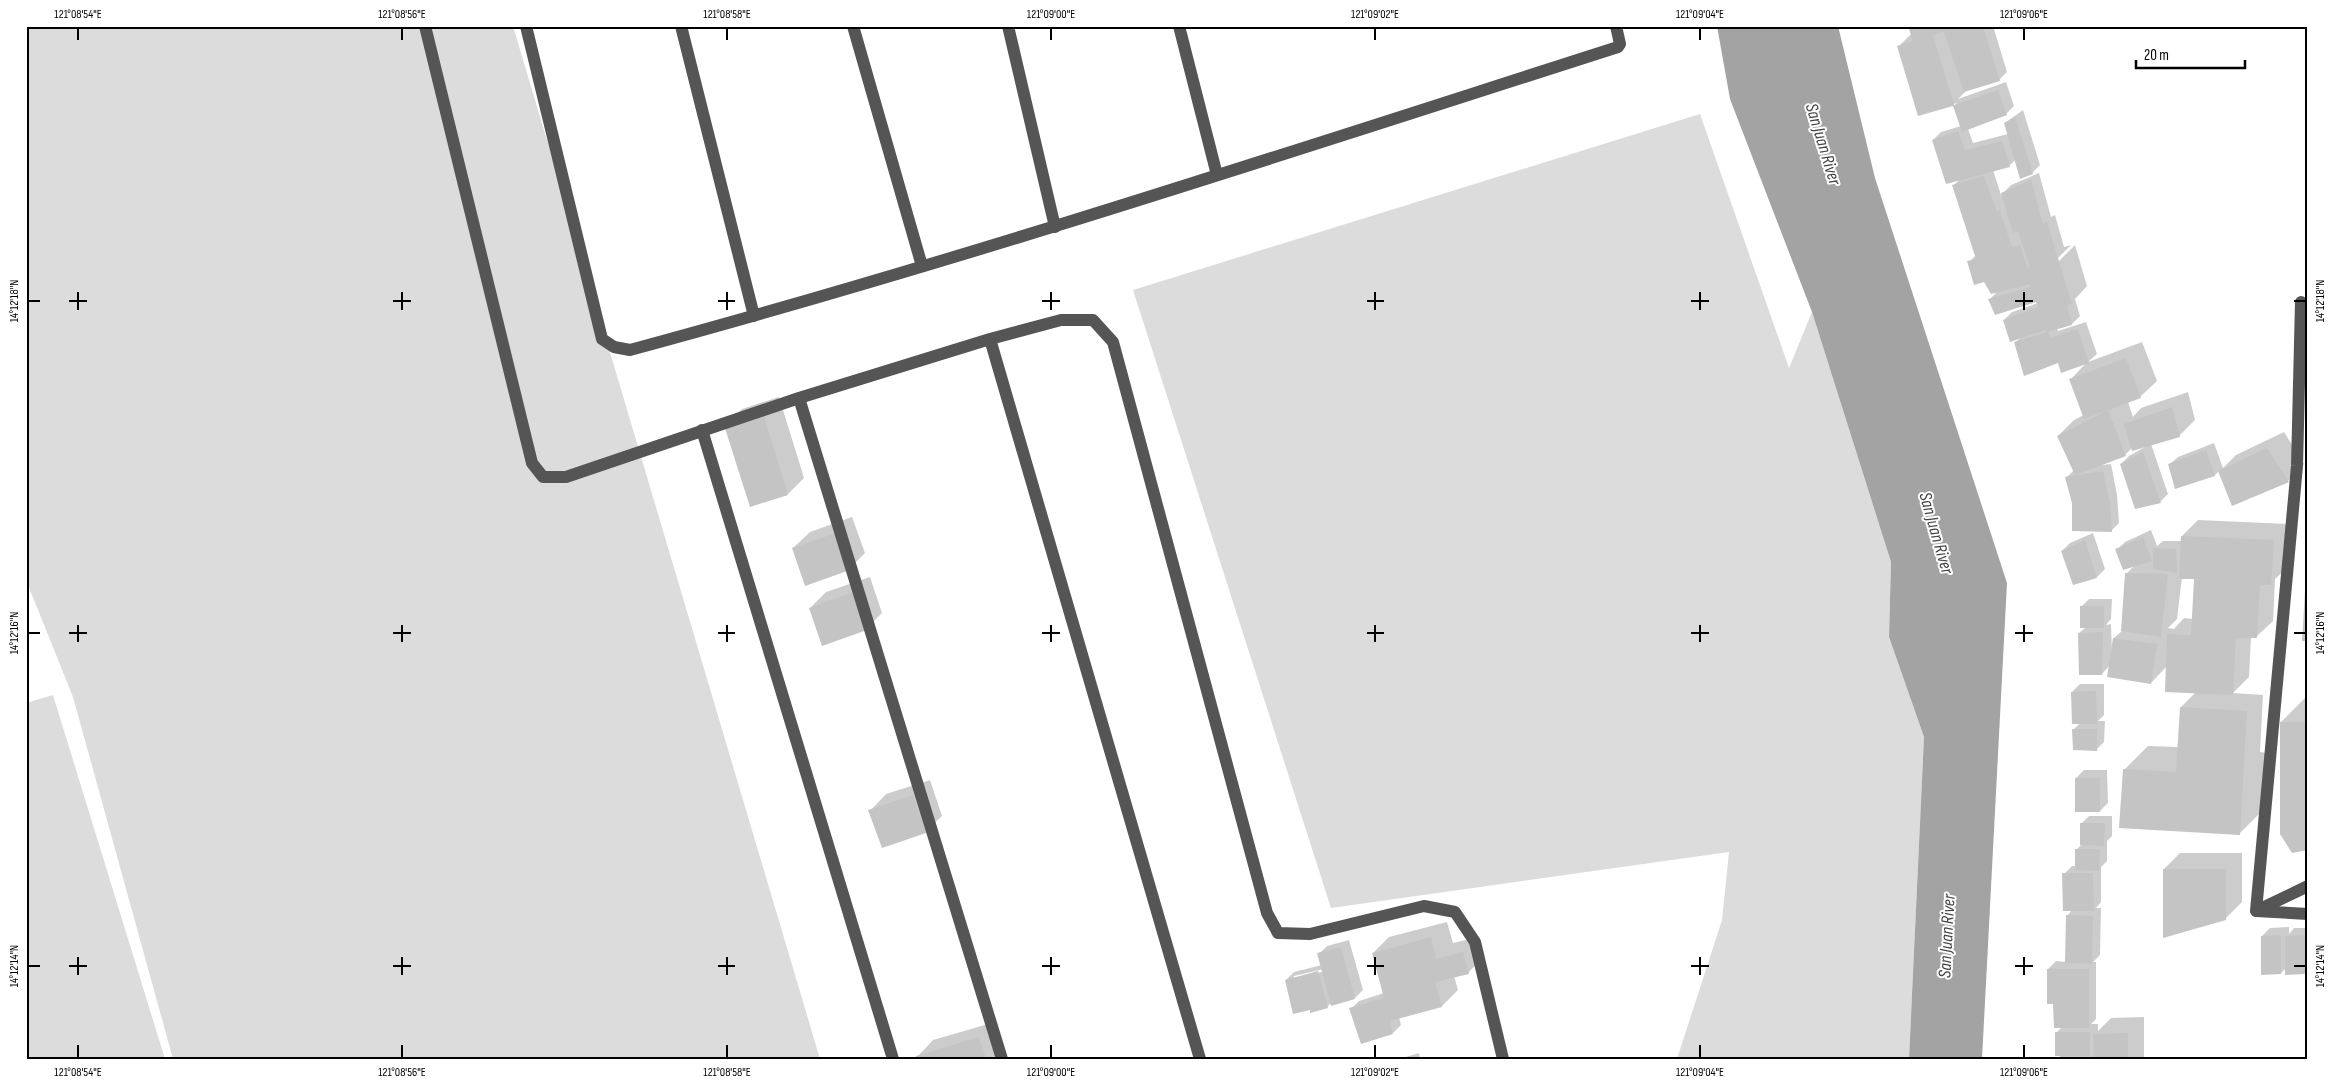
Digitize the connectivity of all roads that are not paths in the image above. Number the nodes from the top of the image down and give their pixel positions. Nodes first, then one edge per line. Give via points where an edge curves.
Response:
1 (425, 26) edge
2 (526, 26) edge
3 (681, 26) edge
4 (853, 26) edge
5 (1008, 26) edge
6 (1179, 26) edge
7 (1616, 26) edge
8 (1218, 175) junction
9 (1054, 227) junction
10 (922, 266) junction
11 (2301, 302) dead end
12 (754, 316) junction
13 (990, 339) junction
14 (799, 398) junction
15 (702, 430) junction
16 (2302, 464) edge
17 (2308, 886) edge
18 (2256, 911) junction
19 (2308, 914) edge
20 (893, 1059) edge
21 (1002, 1059) edge
22 (1200, 1059) edge
23 (1504, 1059) edge

1 - 15 street via 532,463 543,477 566,477
2 - 12 street via 602,339 614,347 630,350
3 - 12 street
4 - 10 street
5 - 9 street
6 - 8 street
7 - 8 street via 1618,47
8 - 9 street
9 - 10 street
10 - 12 street
11 - 16 street
13 - 14 street
13 - 22 street
13 - 23 street via 1061,320 1093,320 1113,342 1267,913 1278,933 1310,934 1424,906 1454,912 1475,942
14 - 15 street
14 - 21 street
15 - 20 street
16 - 18 street
17 - 18 street
18 - 19 street

